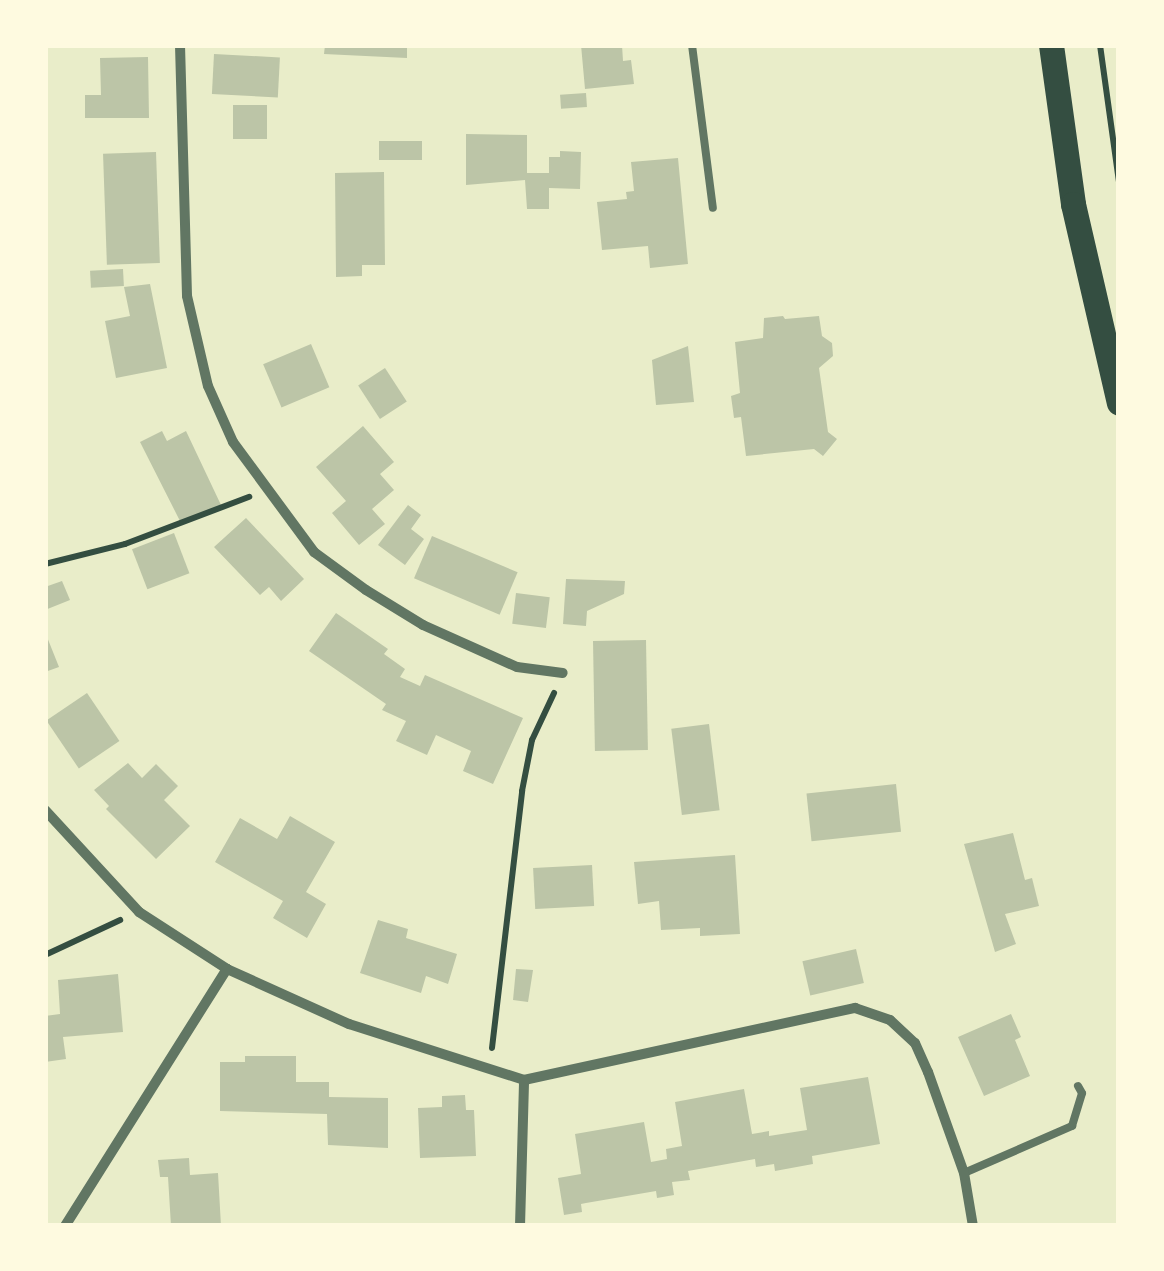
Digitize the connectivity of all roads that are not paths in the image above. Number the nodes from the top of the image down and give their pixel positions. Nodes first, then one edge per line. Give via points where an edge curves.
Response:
1 (180, 45) edge
2 (692, 45) edge
3 (1051, 45) edge
4 (713, 208) dead end
5 (1119, 403) edge
6 (563, 673) road end
7 (45, 810) edge
8 (227, 969) junction
9 (524, 1080) junction
10 (1078, 1086) dead end
11 (964, 1174) junction
12 (66, 1226) edge
13 (520, 1226) edge
14 (973, 1226) edge

1 - 6 street via 187,296 208,386 233,442 314,552 423,625 517,667
2 - 4 lane
3 - 5 main road via 1073,204
7 - 8 street via 140,912
8 - 9 street via 349,1024
8 - 12 street
9 - 11 street via 856,1008 890,1020 914,1043
9 - 13 street
10 - 11 lane via 1072,1126
11 - 14 street

